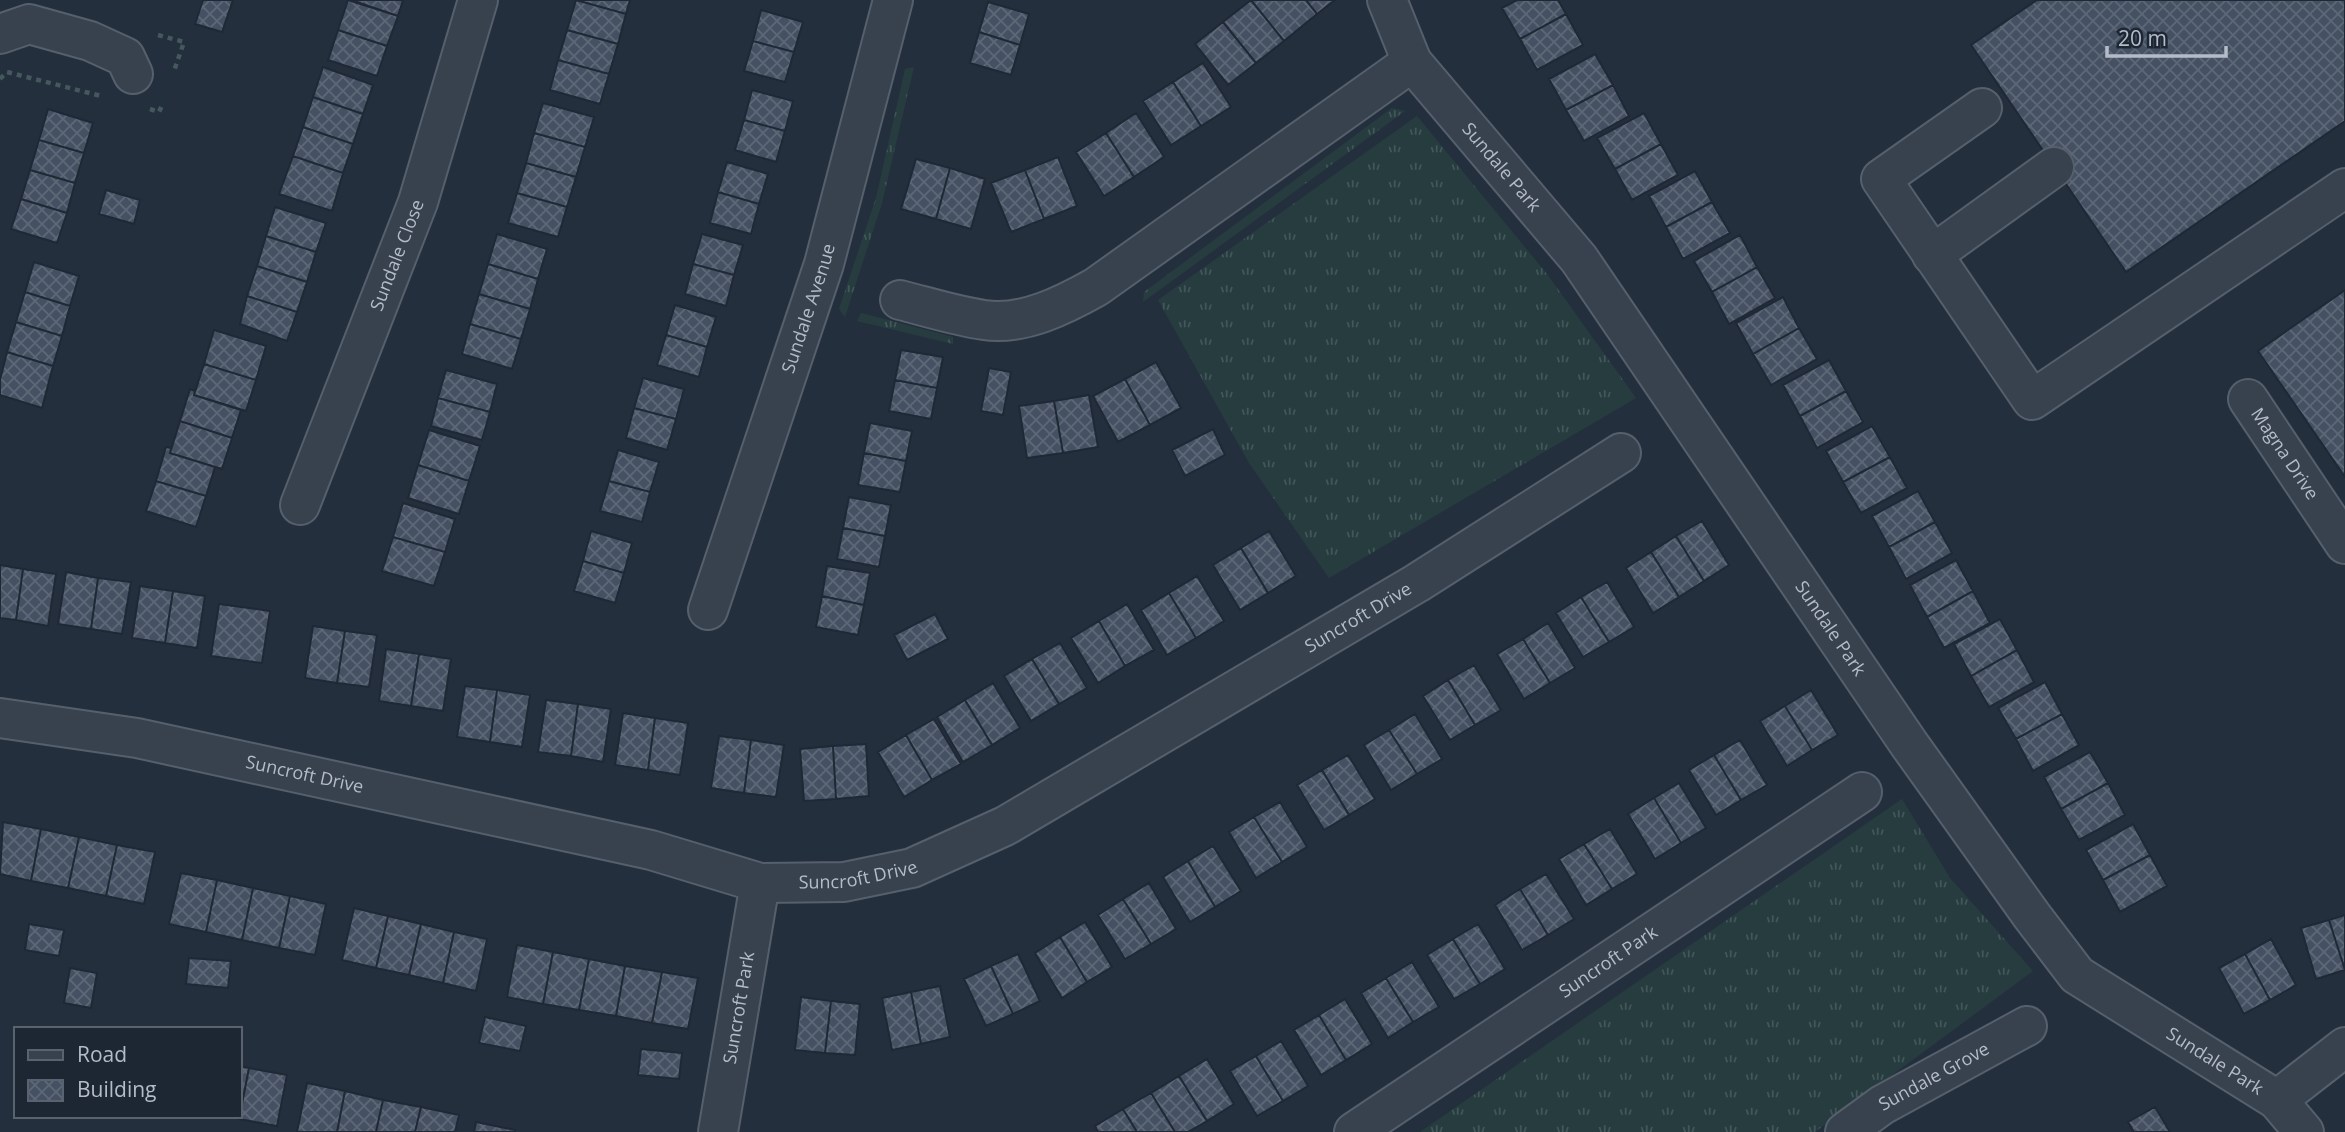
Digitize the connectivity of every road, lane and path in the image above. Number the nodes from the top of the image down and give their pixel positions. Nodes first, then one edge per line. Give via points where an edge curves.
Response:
1 (478, 0) edge
2 (893, 0) edge
3 (1387, 0) edge
4 (0, 34) edge
5 (1412, 62) junction
6 (133, 74) dead end
7 (1982, 108) dead end
8 (2054, 167) dead end
9 (2345, 188) edge
10 (1932, 255) junction
11 (900, 300) dead end
12 (2248, 400) dead end
13 (1621, 453) dead end
14 (300, 505) dead end
15 (2345, 544) edge
16 (708, 610) dead end
17 (0, 718) edge
18 (1862, 792) dead end
19 (760, 883) junction
20 (2027, 1026) dead end
21 (2345, 1047) edge
22 (2277, 1100) junction
23 (718, 1132) edge
24 (1354, 1132) edge
25 (1845, 1132) edge
26 (2304, 1132) edge

1 - 14 street, Sundale Close via 418,202
2 - 16 street, Sundale Avenue via 824,264
3 - 5 street, Sundale Park
4 - 6 street via 29,24 90,41 125,57
5 - 11 street via 1096,287 1064,304 1033,316 987,321
5 - 22 street, Sundale Park via 1579,259 1909,744 2077,975
7 - 10 street via 1881,179
8 - 10 street
9 - 10 street via 2032,400
12 - 15 street, Magna Drive
13 - 19 street, Suncroft Drive via 1417,583 1004,826 912,868 844,882
17 - 19 street, Suncroft Drive via 136,738 624,844
18 - 24 street, Suncroft Park
19 - 23 street, Suncroft Park
20 - 25 street, Sundale Grove via 1882,1105
21 - 22 street
22 - 26 street, Sundale Park

